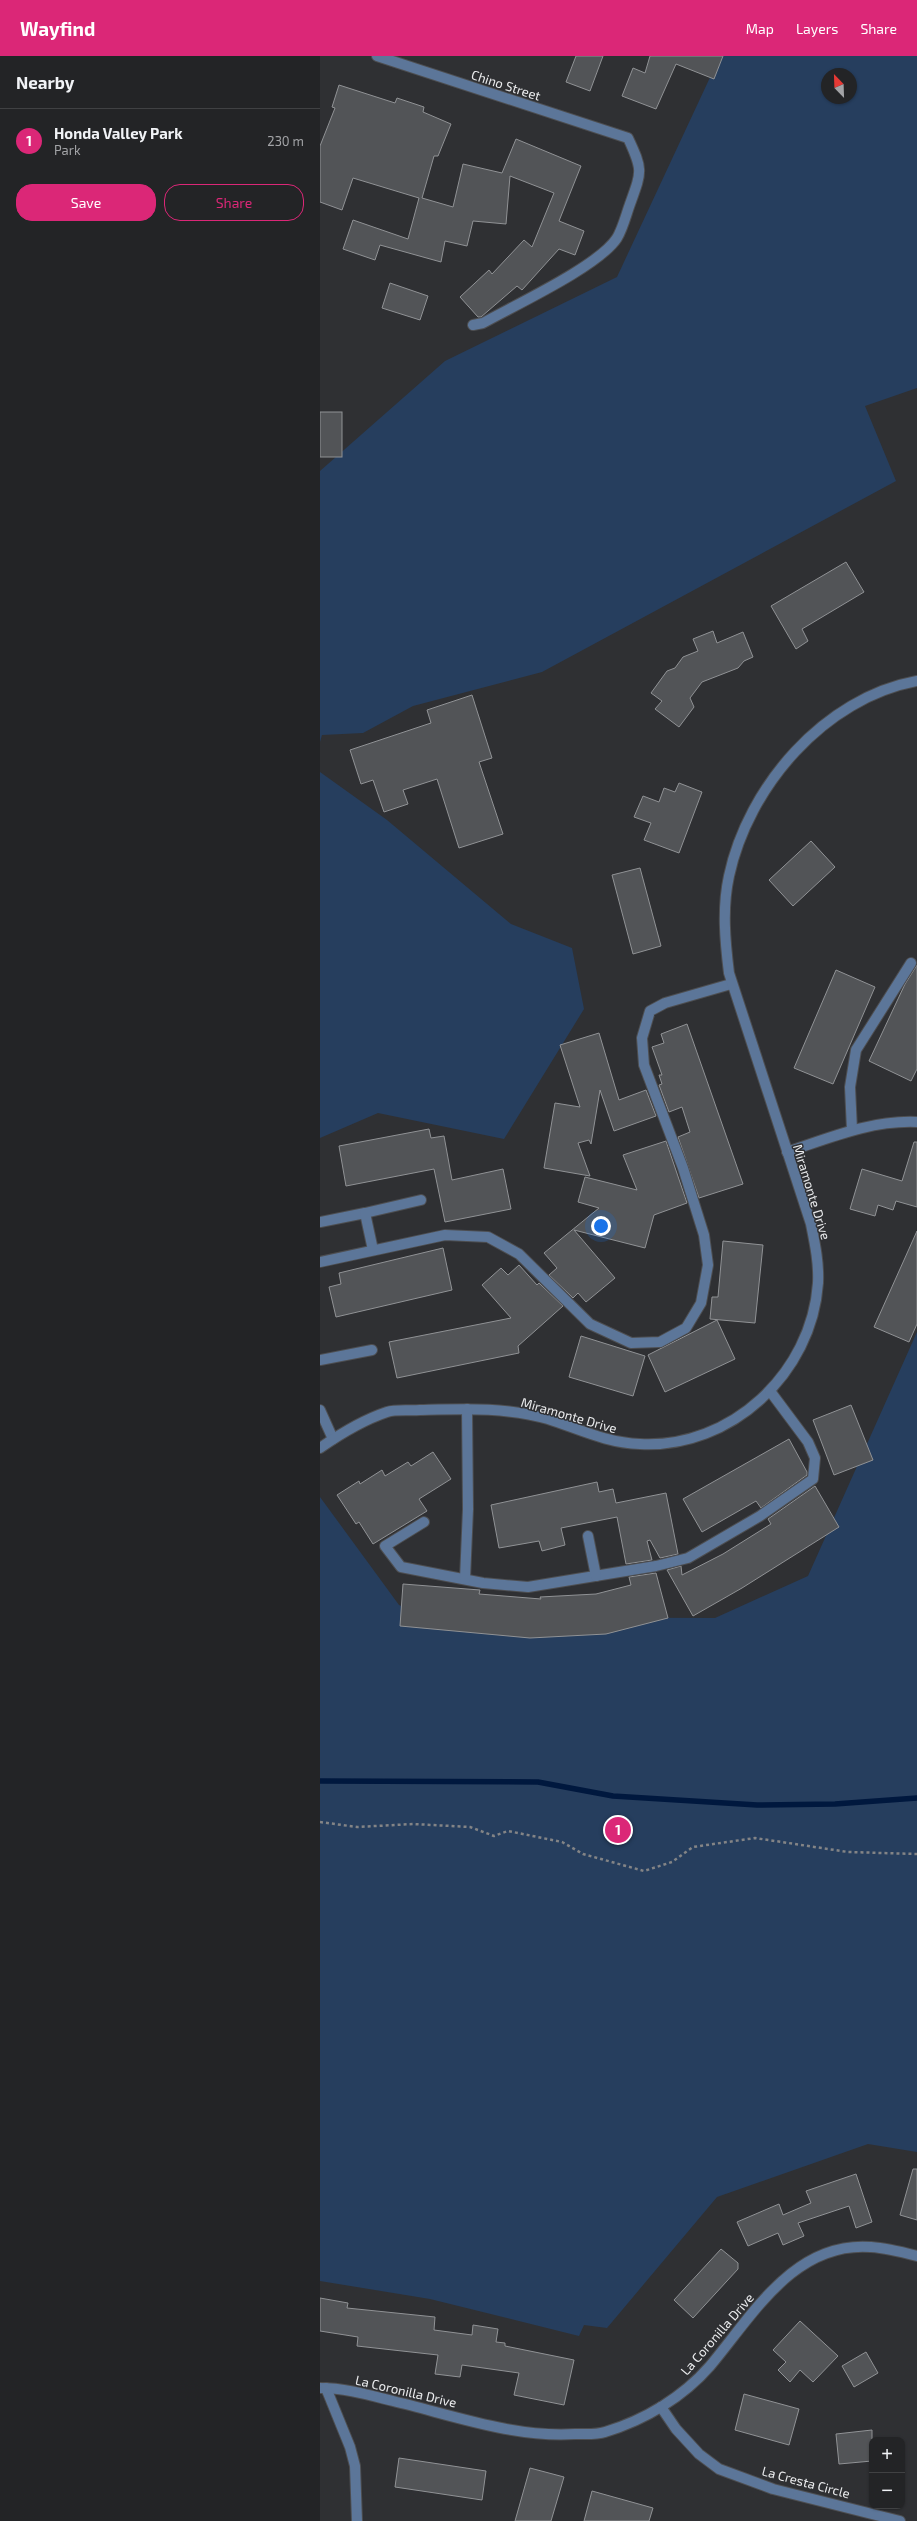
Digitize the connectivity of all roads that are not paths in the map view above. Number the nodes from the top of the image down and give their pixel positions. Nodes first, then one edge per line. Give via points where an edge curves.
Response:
1 (377, 56) edge
2 (473, 325) dead end
3 (917, 681) edge
4 (911, 962) dead end
5 (731, 984) junction
6 (917, 1122) edge
7 (852, 1130) junction
8 (787, 1152) junction
9 (421, 1200) dead end
10 (365, 1213) junction
11 (320, 1222) edge
12 (373, 1250) junction
13 (320, 1262) edge
14 (372, 1350) dead end
15 (320, 1360) edge
16 (770, 1391) junction
17 (467, 1409) junction
18 (320, 1410) edge
19 (333, 1439) junction
20 (320, 1448) edge
21 (424, 1522) dead end
22 (588, 1536) dead end
23 (596, 1576) junction
24 (465, 1579) junction
25 (917, 2256) edge
26 (323, 2388) edge
27 (661, 2407) junction
28 (357, 2521) edge
29 (900, 2521) edge

1 - 2 street, Chino Street via 628,138 640,165 639,180 617,237 608,250 590,263 483,323
3 - 5 street, Miramonte Drive via 880,693 849,708 798,748 765,788 738,843 729,877 724,938
4 - 7 street via 856,1050 850,1087
5 - 8 street, Miramonte Drive
5 - 12 street via 665,1003 650,1011 642,1038 644,1065 683,1168 704,1235 708,1265 702,1304 686,1328 660,1342 631,1343 590,1324 519,1254 488,1237 445,1235
6 - 7 street
7 - 8 street
8 - 16 street, Miramonte Drive via 811,1224 818,1283 814,1307 798,1352
9 - 10 street
10 - 11 street
10 - 12 street
12 - 13 street
14 - 15 street
16 - 17 street, Miramonte Drive via 748,1411 711,1432 665,1443 641,1445 617,1442 522,1413
16 - 23 street via 808,1442 815,1458 812,1479 760,1516 688,1558
17 - 19 street, Miramonte Drive via 388,1412
17 - 24 street via 468,1509
18 - 19 street
19 - 20 street, Miramonte Drive
21 - 24 street via 385,1546 401,1567
22 - 23 street
23 - 24 street via 528,1587
25 - 27 street, La Coronilla Drive via 869,2246 827,2253 811,2259 790,2273 772,2290 709,2367 685,2390
26 - 27 street, La Coronilla Drive via 353,2391 523,2431 562,2435 603,2432 635,2421
26 - 28 street via 350,2447 355,2466
27 - 29 street, La Cresta Circle via 676,2429 699,2454 719,2469 773,2489

